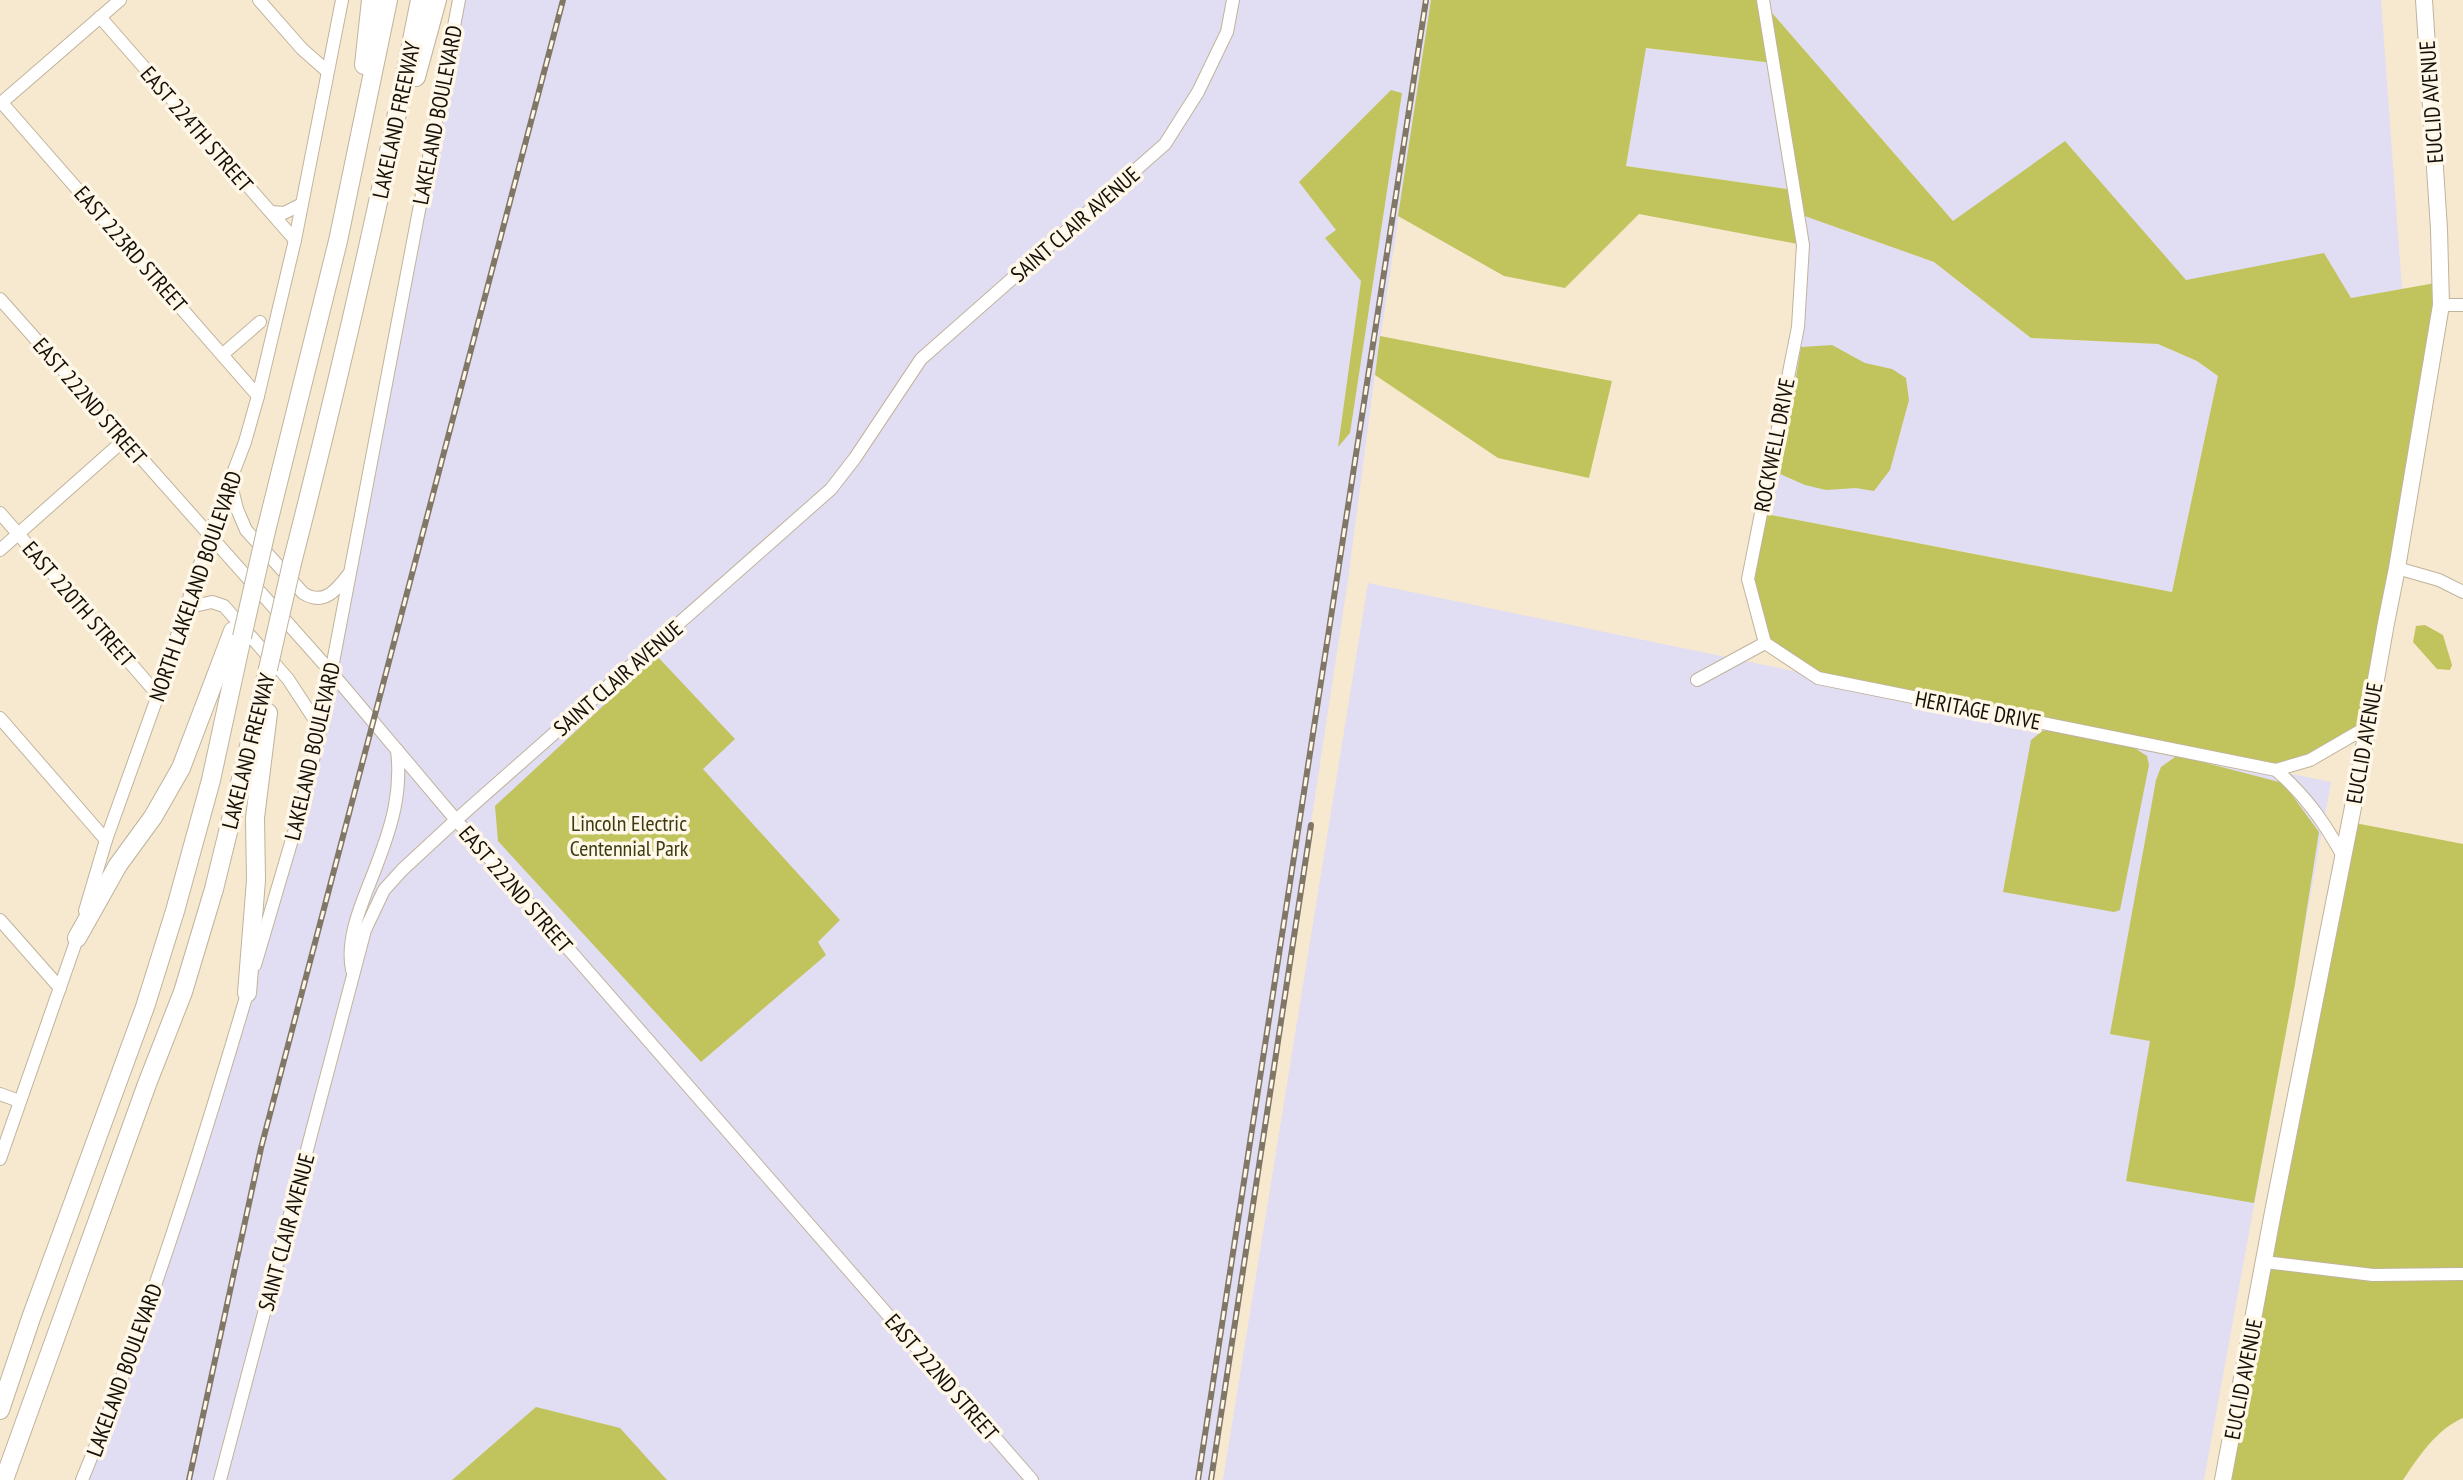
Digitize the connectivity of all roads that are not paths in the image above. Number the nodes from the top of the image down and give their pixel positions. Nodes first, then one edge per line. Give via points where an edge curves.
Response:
1 (120, 0) edge
2 (259, 0) edge
3 (342, 0) edge
4 (371, 0) edge
5 (388, 0) edge
6 (420, 0) edge
7 (437, 0) edge
8 (459, 0) edge
9 (1233, 0) edge
10 (1763, 0) edge
11 (2424, 0) edge
12 (100, 17) junction
13 (327, 71) junction
14 (1, 103) edge
15 (357, 145) junction
16 (387, 167) junction
17 (302, 204) junction
18 (271, 212) junction
19 (295, 240) junction
20 (0, 299) edge
21 (2441, 305) junction
22 (2463, 305) edge
23 (260, 322) dead end
24 (223, 354) junction
25 (258, 396) junction
26 (124, 440) junction
27 (230, 481) junction
28 (0, 513) edge
29 (18, 533) junction
30 (209, 536) junction
31 (0, 550) edge
32 (2397, 568) junction
33 (350, 573) junction
34 (2463, 592) edge
35 (185, 608) junction
36 (238, 633) junction
37 (1765, 643) junction
38 (268, 669) junction
39 (332, 673) junction
40 (1697, 680) dead end
41 (158, 695) junction
42 (0, 718) edge
43 (2367, 727) junction
44 (320, 728) junction
45 (397, 750) junction
46 (2276, 770) junction
47 (456, 820) junction
48 (106, 840) junction
49 (2343, 856) junction
50 (0, 920) edge
51 (77, 938) junction
52 (353, 977) junction
53 (60, 988) junction
54 (247, 993) junction
55 (0, 1094) edge
56 (19, 1101) junction
57 (0, 1159) edge
58 (2265, 1262) junction
59 (2463, 1274) edge
60 (0, 1410) edge
61 (1028, 1475) edge
62 (1013, 1479) edge
63 (4, 1480) edge
64 (82, 1480) edge
65 (220, 1480) edge
66 (2223, 1480) edge

1 - 12 street
2 - 13 street
3 - 13 street, NORTH LAKELAND BOULEVARD
4 - 15 highway
5 - 15 highway, LAKELAND FREEWAY
6 - 16 highway, LAKELAND FREEWAY
7 - 16 highway
8 - 33 street, LAKELAND BOULEVARD
9 - 47 street, SAINT CLAIR AVENUE via 1227,32 1165,144 921,359 831,489
10 - 37 street, ROCKWELL DRIVE via 1803,245 1798,327 1748,579
11 - 21 main road, EUCLID AVENUE
12 - 14 street
12 - 18 street, EAST 224TH STREET
13 - 17 street, NORTH LAKELAND BOULEVARD
14 - 24 street, EAST 223RD STREET
15 - 36 highway, LAKELAND FREEWAY, bridge via 338,241
16 - 38 highway, LAKELAND FREEWAY, bridge
17 - 18 street via 284,213
17 - 19 street, NORTH LAKELAND BOULEVARD
18 - 19 street, EAST 224TH STREET
19 - 25 street, NORTH LAKELAND BOULEVARD
20 - 26 street, EAST 222ND STREET
21 - 22 street
21 - 32 main road, EUCLID AVENUE
23 - 24 street
24 - 25 street, EAST 223RD STREET
25 - 27 street, NORTH LAKELAND BOULEVARD
26 - 29 street
26 - 30 street, EAST 222ND STREET
27 - 30 street, NORTH LAKELAND BOULEVARD
27 - 33 street via 246,530 303,593 316,599 329,596
28 - 29 street, EAST 220TH STREET
29 - 31 street
29 - 41 street, EAST 220TH STREET
30 - 35 street, NORTH LAKELAND BOULEVARD
30 - 39 street, EAST 222ND STREET
32 - 34 street
32 - 43 main road, EUCLID AVENUE
33 - 39 street, LAKELAND BOULEVARD
35 - 41 street, NORTH LAKELAND BOULEVARD
35 - 44 street via 212,602 224,606 288,679
36 - 51 highway via 181,768
36 - 60 highway, LAKELAND FREEWAY via 211,780 171,925
37 - 40 street
37 - 46 street, HERITAGE DRIVE via 1818,678
38 - 54 highway
38 - 63 highway, LAKELAND FREEWAY via 183,992
39 - 44 street, LAKELAND BOULEVARD
39 - 45 street, EAST 222ND STREET
41 - 48 street, NORTH LAKELAND BOULEVARD
42 - 48 street
43 - 46 street, HERITAGE DRIVE via 2310,760
43 - 49 main road, EUCLID AVENUE
44 - 54 street, LAKELAND BOULEVARD
45 - 47 street, EAST 222ND STREET
45 - 52 street via 396,804 349,953
46 - 49 street via 2325,822
47 - 52 street, SAINT CLAIR AVENUE via 384,890 365,930
47 - 61 street, EAST 222ND STREET
48 - 51 street, NORTH LAKELAND BOULEVARD
49 - 58 main road, EUCLID AVENUE
50 - 53 street
51 - 53 street, NORTH LAKELAND BOULEVARD
52 - 65 street, SAINT CLAIR AVENUE
53 - 56 street, NORTH LAKELAND BOULEVARD
54 - 64 street, LAKELAND BOULEVARD via 143,1324
55 - 56 street
56 - 57 street, NORTH LAKELAND BOULEVARD
58 - 59 street via 2373,1275
58 - 66 main road, EUCLID AVENUE
61 - 62 street

